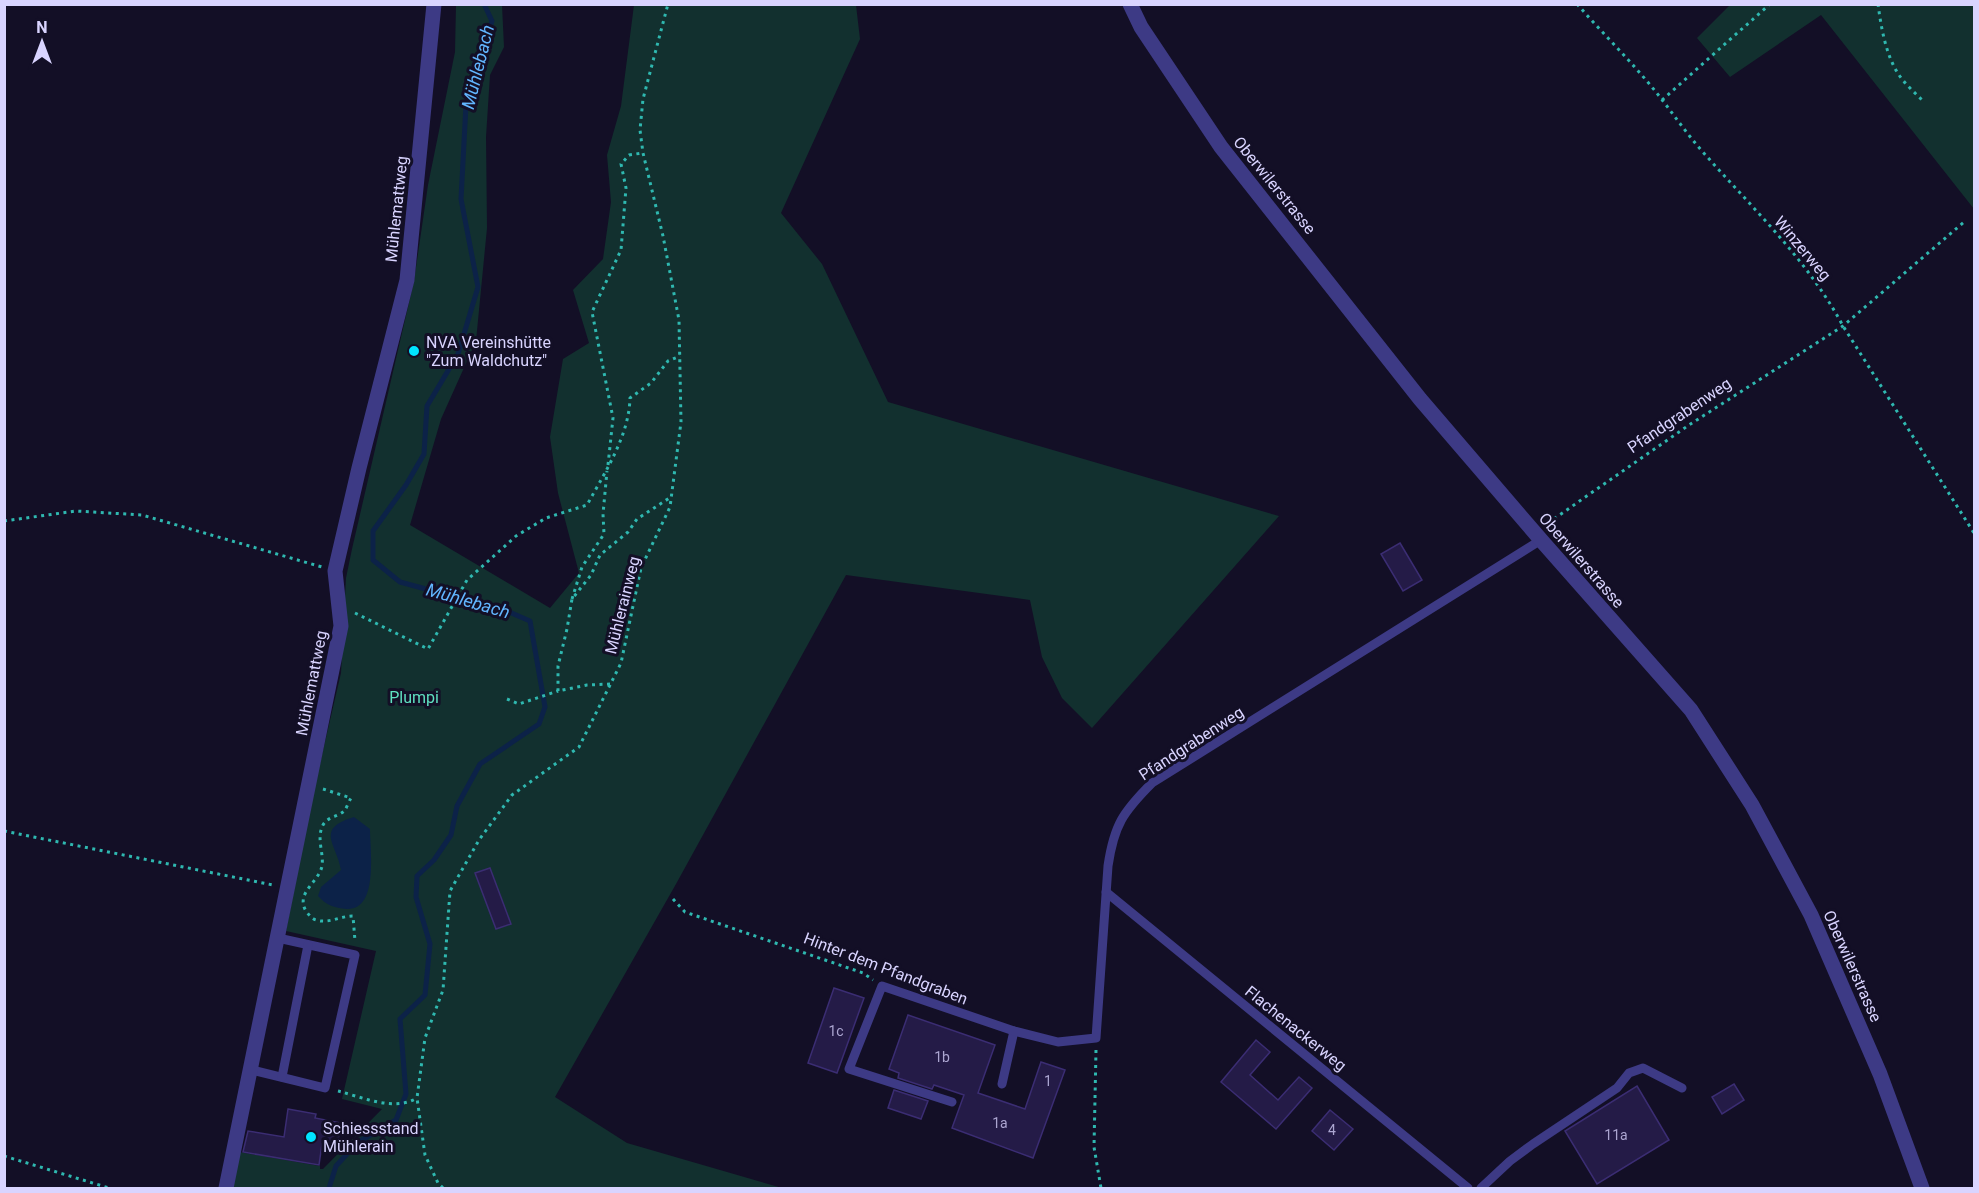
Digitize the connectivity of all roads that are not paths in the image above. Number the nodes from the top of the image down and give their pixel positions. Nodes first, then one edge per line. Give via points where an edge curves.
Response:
1 (434, 4) edge
2 (1130, 4) edge
3 (1537, 536) junction
4 (1106, 892) junction
5 (278, 938) junction
6 (308, 945) junction
7 (1014, 1031) junction
8 (1096, 1038) joint
9 (252, 1070) junction
10 (282, 1077) junction
11 (1002, 1084) dead end
12 (1682, 1088) dead end
13 (952, 1102) dead end
14 (226, 1188) edge
15 (1468, 1188) edge
16 (1481, 1188) edge
17 (1922, 1188) edge

1 - 5 street, Mühlemattweg via 407,280 335,571 341,626
2 - 3 street, Oberwilerstrasse via 1141,27 1221,147 1420,399
3 - 4 lane, Pfandgrabenweg via 1152,783 1118,823 1111,844
3 - 17 street, Oberwilerstrasse via 1691,710 1752,805 1811,915 1880,1074
4 - 8 lane, Pfandgrabenweg
4 - 15 lane, Flachenackerweg
5 - 6 lane
5 - 9 street, Mühlemattweg
6 - 10 lane
6 - 10 lane via 355,955 325,1088
7 - 8 lane, Hinter dem Pfandgraben via 1058,1042
7 - 11 lane
7 - 13 lane, Hinter dem Pfandgraben via 882,986 849,1069
9 - 10 lane
9 - 14 street, Mühlemattweg
12 - 16 lane via 1643,1068 1629,1073 1617,1088 1533,1144

